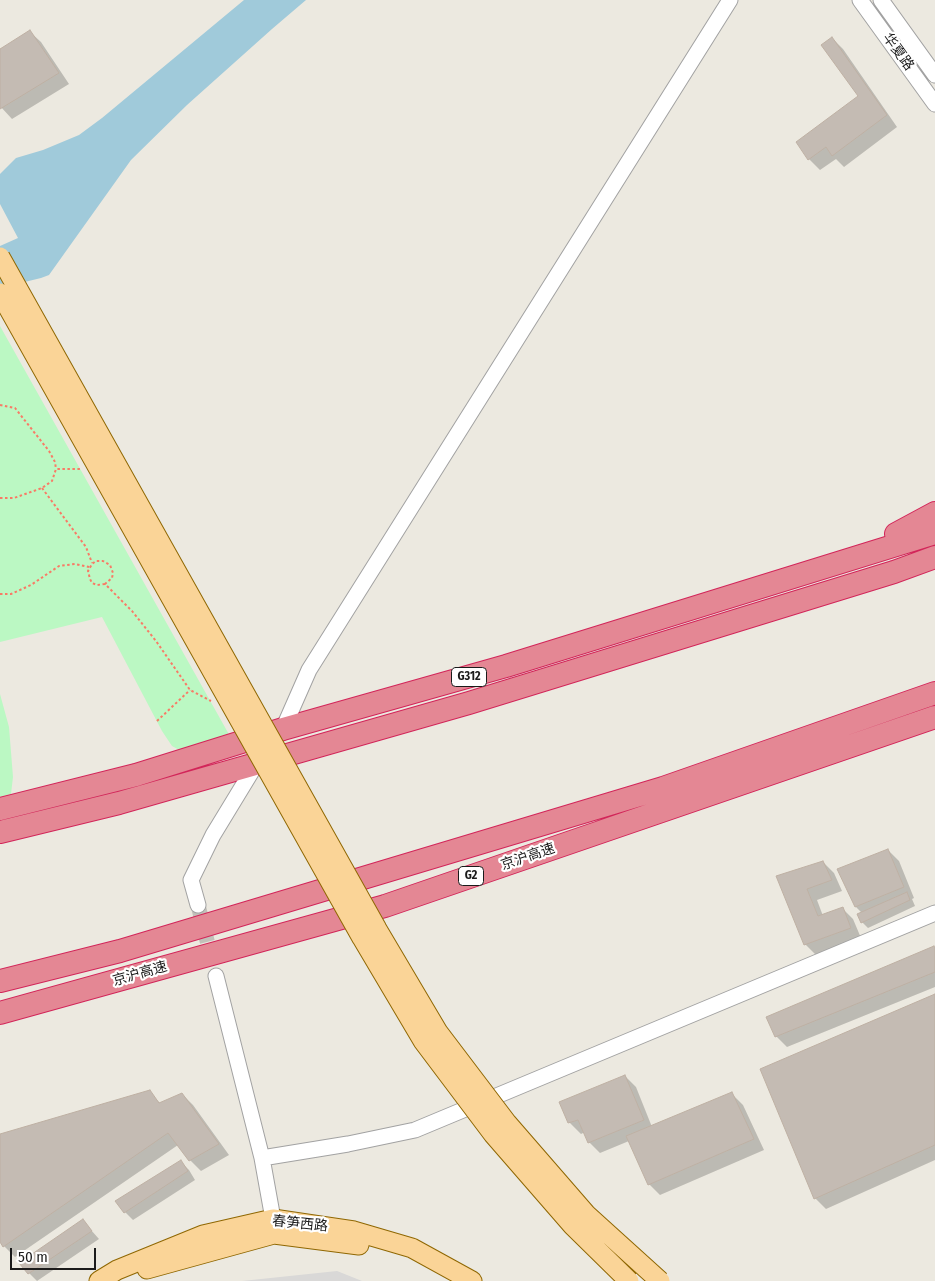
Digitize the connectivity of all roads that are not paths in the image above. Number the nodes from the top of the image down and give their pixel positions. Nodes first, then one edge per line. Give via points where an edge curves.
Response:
1 (730, 0) edge
2 (860, 0) edge
3 (881, 0) edge
4 (935, 75) edge
5 (935, 104) edge
6 (0, 257) edge
7 (0, 294) edge
8 (935, 514) edge
9 (935, 533) edge
10 (935, 557) edge
11 (842, 562) junction
12 (935, 693) edge
13 (935, 717) edge
14 (283, 728) junction
15 (256, 764) junction
16 (0, 808) edge
17 (0, 832) edge
18 (198, 905) tunnel mouth
19 (935, 913) edge
20 (216, 976) tunnel mouth
21 (0, 981) edge
22 (0, 1013) edge
23 (262, 1158) junction
24 (273, 1227) junction
25 (99, 1281) edge
26 (124, 1281) edge
27 (451, 1281) edge
28 (472, 1281) edge
29 (629, 1281) edge
30 (660, 1281) edge

1 - 14 street via 309,670
2 - 5 street, 华夏路
3 - 4 street, 华夏路
6 - 30 main road, bridge via 438,1032 507,1123 586,1214
7 - 29 main road, bridge via 423,1041 493,1134 573,1226
8 - 11 highway
9 - 11 highway, G312
10 - 15 highway, G312 via 479,700
11 - 14 highway, G312 via 506,666
12 - 21 highway, 京沪高速 / G2 via 663,788 120,951
13 - 22 highway, 京沪高速 / G2 via 386,906
14 - 15 street
14 - 16 highway, G312 via 136,775
15 - 17 highway, G312 via 120,803
15 - 18 street via 213,835 191,880
19 - 23 street via 414,1130
20 - 23 street
23 - 24 street
24 - 25 main road, 春笋西路 via 203,1235 117,1270
24 - 26 main road, 春笋西路 via 142,1270
24 - 27 main road, 春笋西路 via 357,1244 430,1268
24 - 28 main road, 春笋西路 via 354,1231 412,1248

